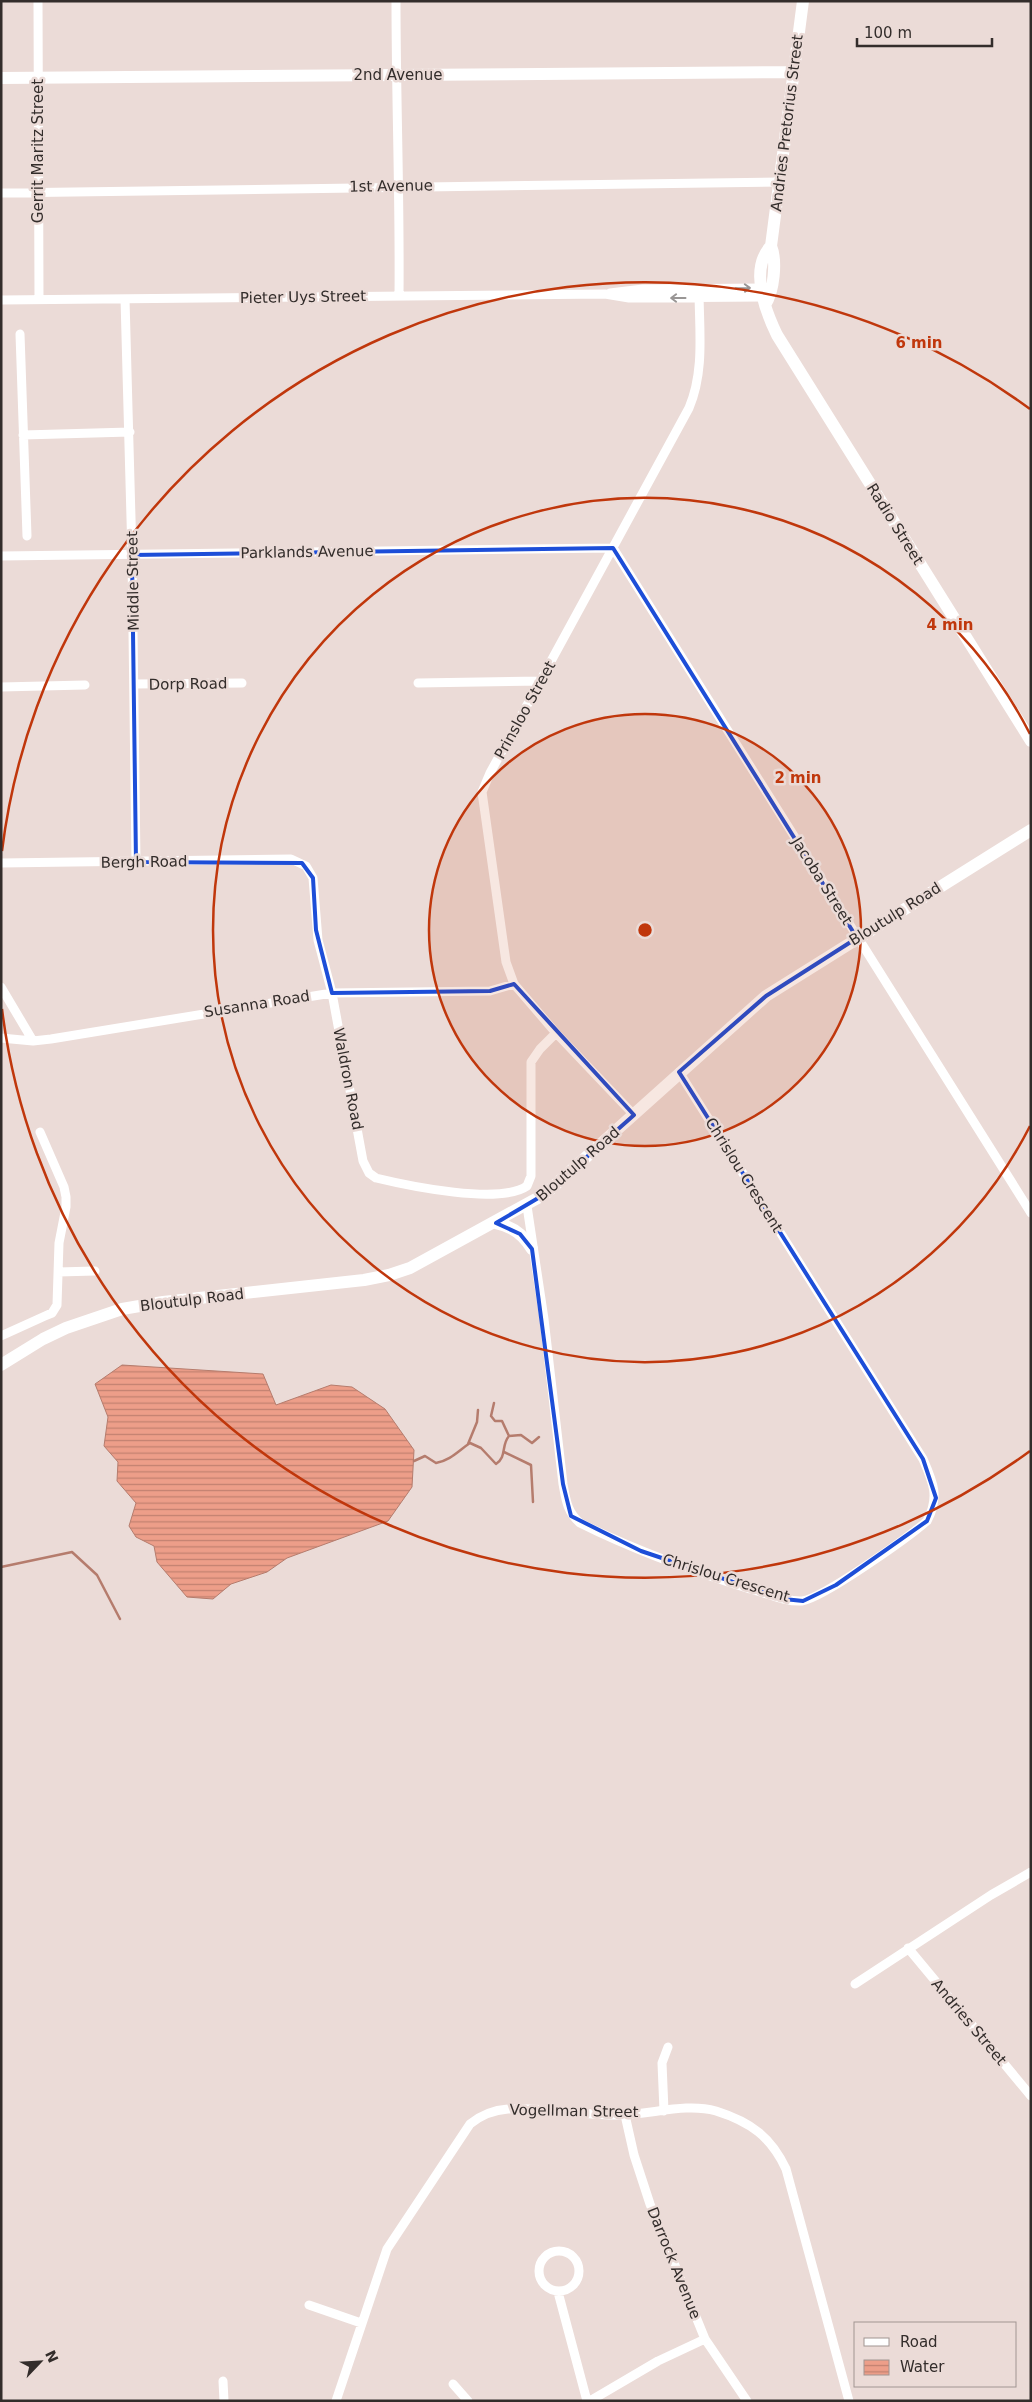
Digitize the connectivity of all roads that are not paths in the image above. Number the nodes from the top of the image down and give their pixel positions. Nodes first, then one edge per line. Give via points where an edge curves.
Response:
1 (396, 1) edge
2 (803, 1) edge
3 (811, 1) edge
4 (38, 2) edge
5 (801, 18) junction
6 (794, 72) junction
7 (396, 75) junction
8 (1, 78) edge
9 (38, 79) junction
10 (780, 182) junction
11 (400, 186) junction
12 (1, 193) edge
13 (37, 193) junction
14 (699, 293) junction
15 (766, 295) junction
16 (399, 296) junction
17 (39, 299) junction
18 (125, 299) junction
19 (1, 300) edge
20 (20, 334) dead end
21 (130, 432) junction
22 (23, 436) junction
23 (27, 536) dead end
24 (613, 548) junction
25 (132, 555) junction
26 (1, 556) edge
27 (541, 680) junction
28 (242, 683) dead end
29 (418, 683) dead end
30 (134, 684) junction
31 (85, 685) dead end
32 (1, 686) edge
33 (1031, 741) edge
34 (1031, 830) edge
35 (286, 860) joint
36 (136, 862) junction
37 (1, 863) edge
38 (857, 938) junction
39 (514, 984) junction
40 (1, 986) edge
41 (332, 993) junction
42 (556, 1033) junction
43 (1, 1038) edge
44 (33, 1041) junction
45 (679, 1072) junction
46 (634, 1115) junction
47 (40, 1132) dead end
48 (527, 1206) junction
49 (1031, 1213) edge
50 (496, 1223) junction
51 (532, 1249) junction
52 (95, 1271) dead end
53 (58, 1272) junction
54 (1, 1336) edge
55 (1, 1365) edge
56 (1031, 1872) edge
57 (908, 1948) junction
58 (855, 1984) dead end
59 (668, 2047) dead end
60 (1031, 2096) edge
61 (664, 2111) junction
62 (625, 2115) junction
63 (558, 2292) junction
64 (309, 2305) dead end
65 (361, 2323) junction
66 (705, 2339) junction
67 (223, 2381) dead end
68 (453, 2384) dead end
69 (224, 2401) edge
70 (336, 2401) edge
71 (468, 2401) edge
72 (588, 2401) edge
73 (747, 2401) edge
74 (848, 2401) edge

1 - 7 street
2 - 5 street, Andries Pretorius Street
3 - 5 street
4 - 9 street, Gerrit Maritz Street
5 - 6 street, Andries Pretorius Street
6 - 7 street, 2nd Avenue
6 - 10 street, Andries Pretorius Street
7 - 9 street, 2nd Avenue
7 - 11 street
8 - 9 street, 2nd Avenue
9 - 13 street, Gerrit Maritz Street
10 - 11 street, 1st Avenue
10 - 15 street, Andries Pretorius Street via 772,246 775,254
11 - 13 street, 1st Avenue
11 - 16 street
12 - 13 street, 1st Avenue
13 - 17 street, Gerrit Maritz Street
14 - 15 street, Pieter Uys Street
14 - 16 street, Pieter Uys Street via 628,298 605,294
14 - 24 street, Prinsloo Street via 699,371 695,394
15 - 33 street, Radio Street via 776,335
16 - 18 street, Pieter Uys Street
17 - 18 street, Pieter Uys Street
17 - 19 street, Pieter Uys Street
18 - 21 street, Middle Street
20 - 22 street
21 - 22 street
21 - 25 street, Middle Street
22 - 23 street
24 - 25 street, Parklands Avenue
24 - 27 street, Prinsloo Street
24 - 38 street, Jacoba Street
25 - 26 street, Parklands Avenue
25 - 30 street, Middle Street
27 - 29 street
27 - 39 street, Prinsloo Street via 482,792 506,962
28 - 30 street, Dorp Road
30 - 36 street, Middle Street
31 - 32 street
34 - 38 street, Bloutulp Road
35 - 36 street, Bergh Road
35 - 41 street, Waldron Road via 302,862 313,878 316,930
36 - 37 street, Bergh Road
38 - 45 street, Bloutulp Road via 766,996
38 - 49 street, Jacoba Street
39 - 41 street, Susanna Road via 490,991
39 - 42 street, Prinsloo Street
40 - 44 street
41 - 42 street, Waldron Road via 369,1174 452,1192 510,1193 523,1189 530,1181 531,1062
41 - 44 street, Susanna Road
42 - 46 street, Prinsloo Street
43 - 44 street, Susanna Road
45 - 46 street, Bloutulp Road
45 - 51 street, Chrislou Crescent via 923,1459 936,1498 927,1521 836,1585 803,1601 784,1599 723,1580 641,1551 580,1523 566,1505 544,1319
46 - 48 street, Bloutulp Road via 554,1188
47 - 53 street via 66,1197
48 - 50 street, Bloutulp Road
48 - 51 street, Chrislou Crescent
50 - 51 street via 520,1234
50 - 55 street, Bloutulp Road via 427,1260 389,1275 163,1302 122,1310 66,1328
52 - 53 street
53 - 54 street via 55,1309
56 - 57 street
57 - 58 street
57 - 60 street, Andries Street
59 - 61 street via 662,2063
61 - 62 street, Vogellman Street
61 - 74 street, Vogellman Street via 700,2108 729,2116 764,2135 777,2150 786,2169
62 - 65 street, Vogellman Street via 509,2109 475,2120 463,2131 392,2239
62 - 66 street, Darrock Avenue via 650,2204
63 - 63 street via 544,2285 538,2271 544,2256 559,2251 573,2257 579,2272 573,2286
63 - 72 street
64 - 65 street
65 - 70 street, Vogellman Street
66 - 72 street via 658,2361
66 - 73 street, Darrock Avenue
67 - 69 street
68 - 71 street

